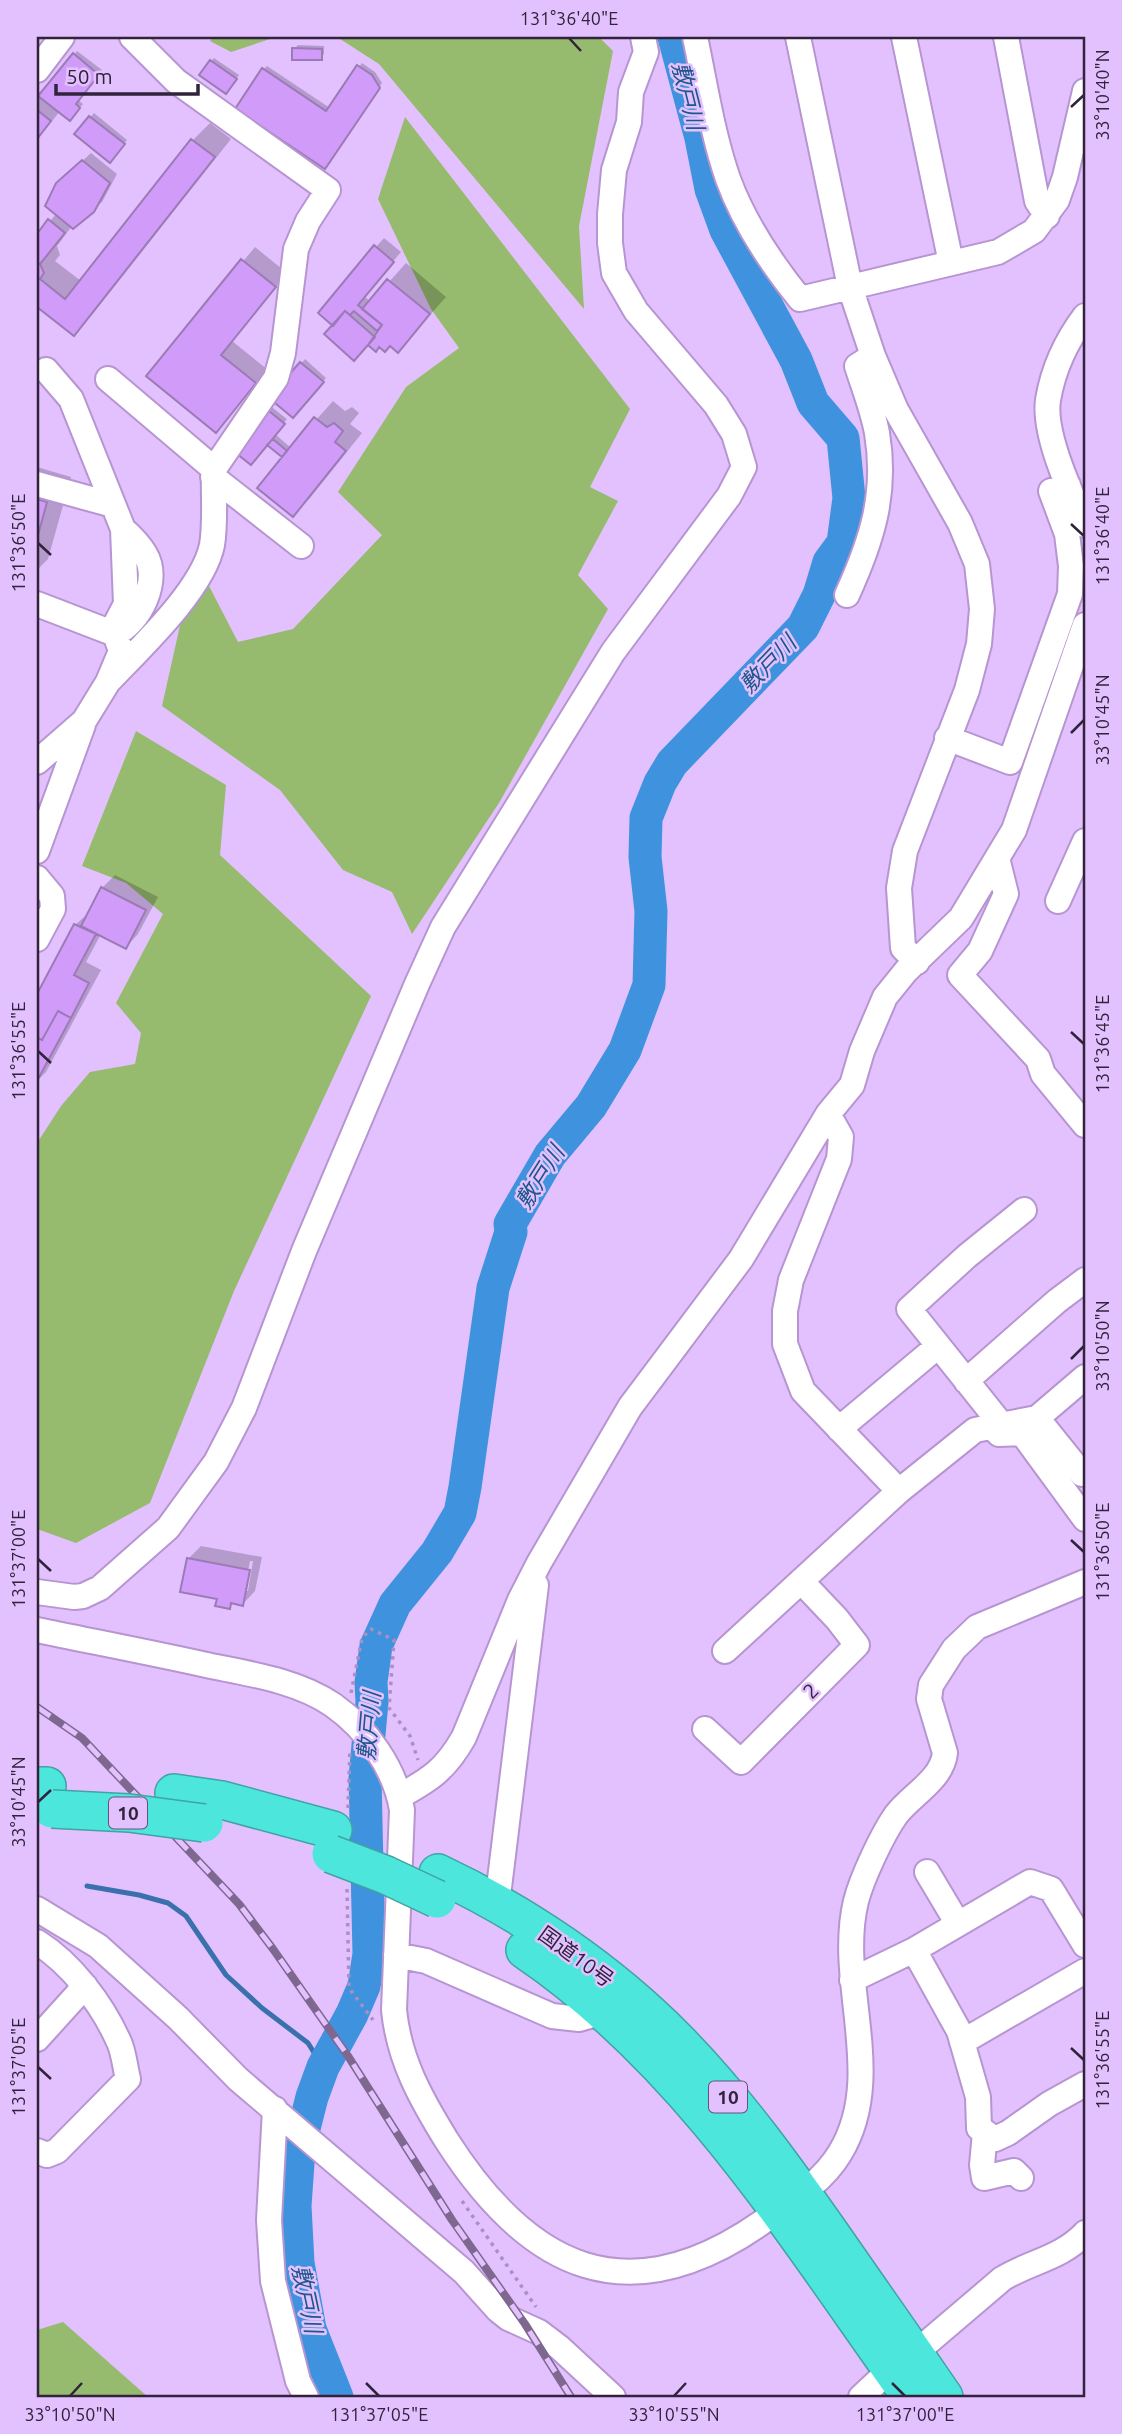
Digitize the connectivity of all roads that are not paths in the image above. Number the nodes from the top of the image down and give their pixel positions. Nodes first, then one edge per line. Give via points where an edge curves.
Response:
1 (62, 37) edge
2 (132, 37) edge
3 (643, 37) edge
4 (695, 37) edge
5 (799, 37) edge
6 (904, 37) edge
7 (1006, 37) edge
8 (37, 70) edge
9 (1085, 91) edge
10 (1047, 216) junction
11 (951, 263) junction
12 (850, 287) junction
13 (1085, 316) edge
14 (873, 356) junction
15 (40, 368) edge
16 (108, 379) dead end
17 (213, 473) junction
18 (37, 484) edge
19 (1068, 485) junction
20 (113, 505) junction
21 (1085, 525) edge
22 (302, 547) dead end
23 (847, 595) dead end
24 (37, 604) edge
25 (1085, 625) edge
26 (115, 634) junction
27 (1078, 669) edge
28 (108, 682) junction
29 (85, 721) junction
30 (947, 738) junction
31 (37, 762) edge
32 (1085, 841) edge
33 (37, 851) edge
34 (997, 858) junction
35 (37, 878) edge
36 (1058, 901) dead end
37 (37, 939) edge
38 (917, 962) junction
39 (828, 1114) junction
40 (1085, 1125) edge
41 (1024, 1210) dead end
42 (1085, 1280) edge
43 (938, 1346) junction
44 (1085, 1377) edge
45 (966, 1381) junction
46 (1037, 1418) junction
47 (996, 1425) junction
48 (839, 1429) junction
49 (1085, 1472) edge
50 (899, 1491) junction
51 (1085, 1519) edge
52 (539, 1563) junction
53 (801, 1581) junction
54 (1085, 1582) edge
55 (37, 1591) edge
56 (37, 1630) edge
57 (725, 1651) dead end
58 (705, 1729) dead end
59 (400, 1796) junction
60 (43, 1797) edge
61 (332, 1842) junction
62 (927, 1872) dead end
63 (438, 1886) junction
64 (497, 1904) junction
65 (37, 1909) edge
66 (958, 1924) junction
67 (37, 1942) edge
68 (1085, 1945) edge
69 (914, 1950) junction
70 (396, 1955) junction
71 (1085, 1971) edge
72 (852, 1980) junction
73 (85, 1986) junction
74 (603, 2011) junction
75 (37, 2039) edge
76 (962, 2042) junction
77 (1085, 2084) edge
78 (280, 2114) junction
79 (985, 2132) junction
80 (37, 2151) edge
81 (1021, 2178) dead end
82 (790, 2202) junction
83 (1085, 2233) edge
84 (905, 2373) edge
85 (306, 2397) edge
86 (613, 2397) edge
87 (862, 2397) edge
88 (944, 2397) edge

1 - 8 street
2 - 17 street via 176,80 328,190 296,249 276,377
3 - 55 street via 646,52 631,92 629,122 614,170 610,224 614,274 636,311 716,405 734,434 744,467 729,496 613,652 443,927 304,1251 244,1408 216,1462 168,1528 100,1588 74,1597
4 - 12 street via 728,180 769,261 800,299
5 - 12 street
6 - 11 street
7 - 10 street via 1037,201
9 - 10 street via 1065,177
10 - 11 street via 1034,231 998,252
11 - 12 street
12 - 14 street
13 - 19 street via 1059,363 1047,402 1052,438
14 - 23 street via 857,366 877,432 877,516
14 - 30 street via 896,410 960,523 977,564 982,609 979,644
15 - 20 street via 71,399
16 - 17 street
17 - 22 street
17 - 28 street via 212,544 204,569
18 - 20 street
19 - 21 street
19 - 30 street via 1051,491 1067,534 1070,594 1010,762
20 - 26 street via 123,529 126,604
24 - 26 street
25 - 27 street
26 - 28 street via 121,650
27 - 34 street via 1014,830
28 - 29 street
29 - 31 street
29 - 33 street
30 - 38 street via 905,851 899,888 902,948
32 - 36 street
34 - 38 street via 961,918
34 - 40 street via 1006,894 980,951 960,975 1038,1059 1043,1074
35 - 37 street via 52,896 53,909
38 - 39 street via 885,997 852,1085
39 - 48 street via 841,1137 839,1159 791,1280 785,1344 803,1391
39 - 52 street via 741,1259 640,1391
41 - 43 street via 909,1309
42 - 45 street
43 - 45 street
43 - 48 street
44 - 46 street
45 - 47 street
46 - 47 street
46 - 49 street via 1082,1474
47 - 50 street via 975,1430
47 - 51 street via 999,1434 1022,1433
48 - 50 street
50 - 53 street
52 - 59 street via 464,1737 442,1769
52 - 64 street
53 - 57 street
53 - 58 street, 2 via 857,1645 741,1762
54 - 72 street via 977,1627 954,1649 931,1685 929,1699 944,1760 897,1814 865,1877 851,1933
56 - 59 street via 265,1677 317,1696 359,1728 381,1755
59 - 70 street
60 - 61 highway, 国道10号 / 10, bridge
60 - 61 highway, 国道10号 / 10 via 123,1788 222,1800
61 - 63 highway, 国道10号 / 10, bridge via 386,1875
62 - 66 street
63 - 64 highway, 国道10号 / 10
63 - 74 highway, 国道10号 / 10
64 - 82 highway, 国道10号 / 10 via 612,1982 674,2037 745,2117
65 - 78 street via 98,1946
66 - 68 street via 1030,1882 1051,1889
66 - 69 street
67 - 73 street
69 - 72 street
69 - 76 street
70 - 74 street via 426,1961 552,2016 579,2019
70 - 82 street via 396,2033 415,2089 488,2197 554,2254 596,2269 651,2271 710,2253
71 - 76 street
72 - 82 street via 860,2064 855,2113 840,2153
73 - 75 street
73 - 80 street via 120,2044 128,2078 57,2151 47,2155
74 - 82 highway, 国道10号 / 10
76 - 79 street via 978,2097 979,2128
77 - 79 street via 1008,2133 995,2139
78 - 85 street via 269,2221 273,2281
78 - 86 street via 464,2272 498,2310 560,2347
79 - 81 street via 985,2178 1014,2171
82 - 84 highway, 国道10号 / 10
83 - 84 street via 1054,2256 1002,2279
84 - 87 street
84 - 88 highway, 国道10号 / 10

